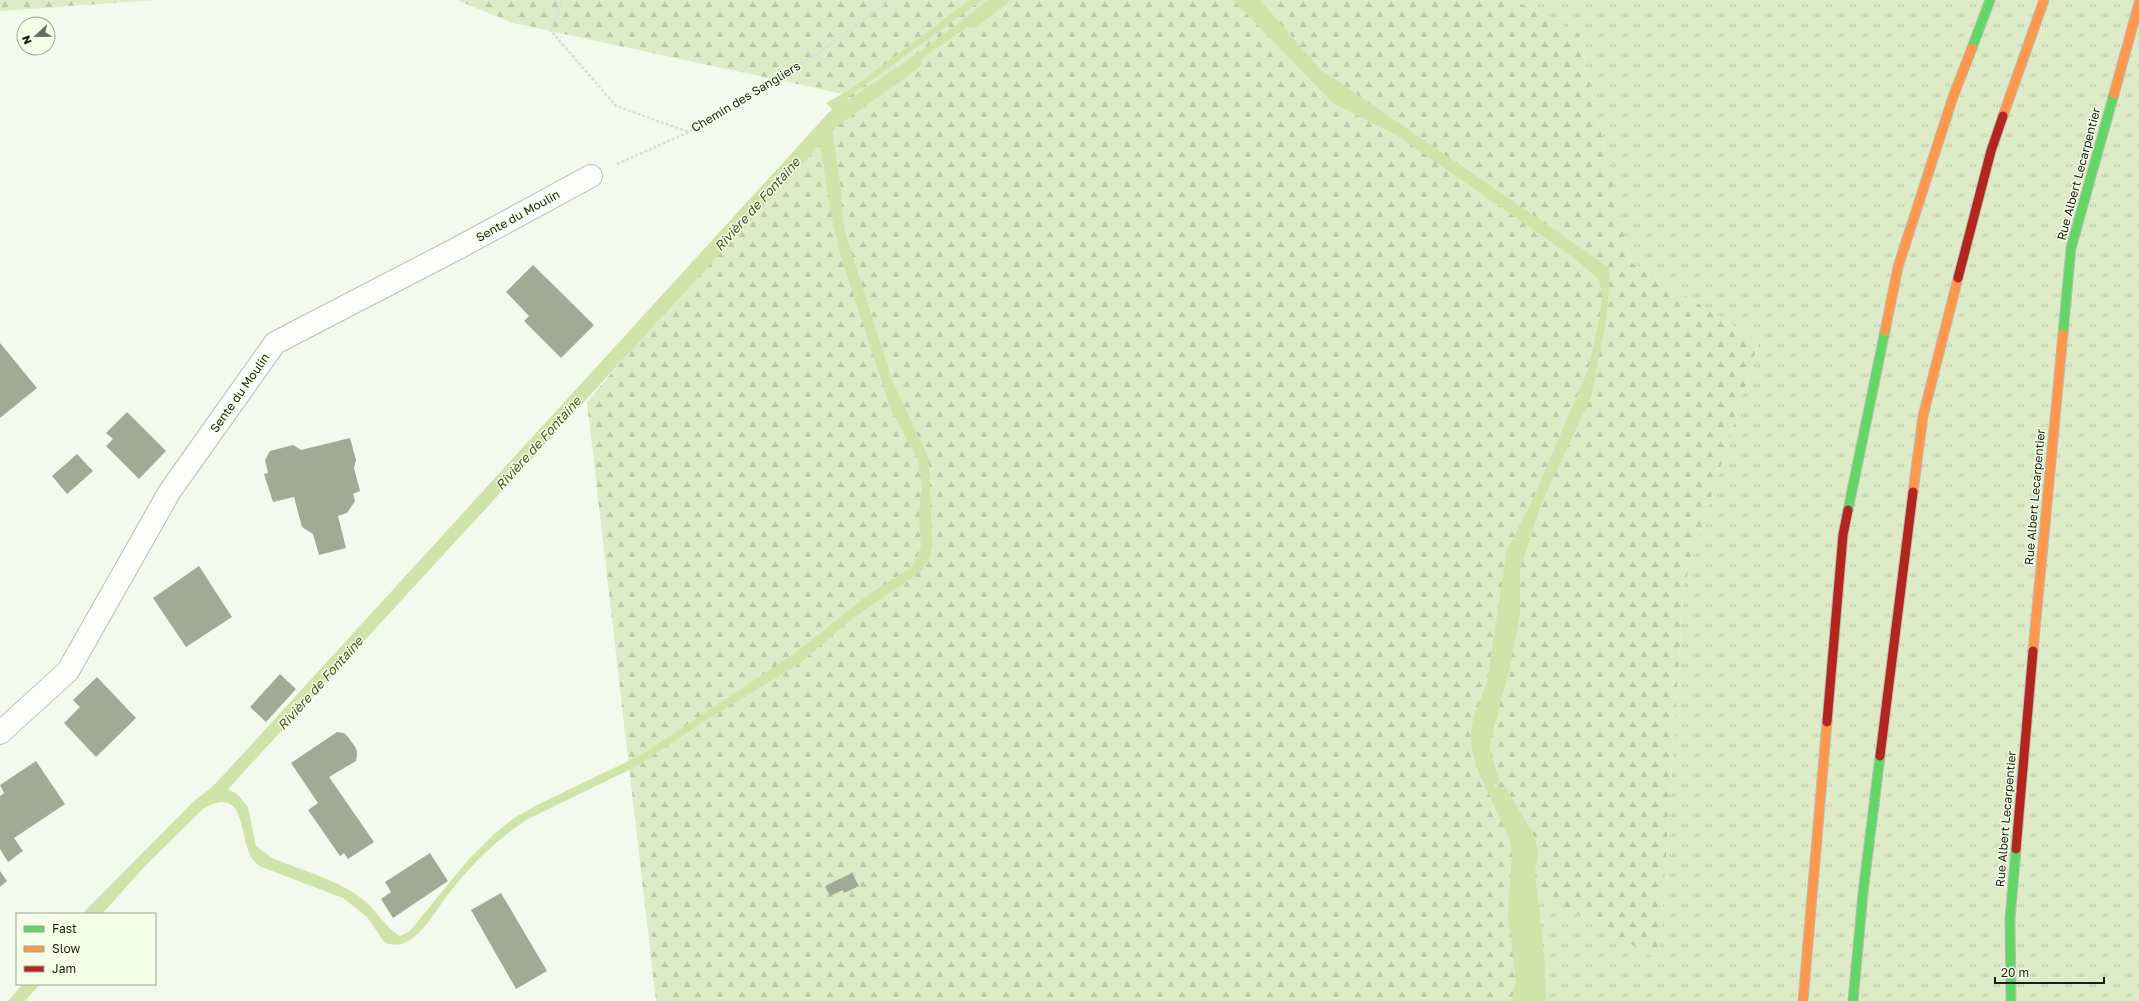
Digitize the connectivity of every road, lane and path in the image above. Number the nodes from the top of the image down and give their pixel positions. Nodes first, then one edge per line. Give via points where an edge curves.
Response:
1 (562, 0) edge
2 (890, 0) edge
3 (1990, 0) edge
4 (2044, 0) edge
5 (2139, 3) edge
6 (689, 132) junction
7 (592, 176) joint
8 (0, 733) edge
9 (1863, 893) junction
10 (1865, 978) dead end
11 (1802, 1001) edge
12 (1853, 1001) edge
13 (2011, 1001) edge

1 - 6 path via 551,31 616,106
2 - 6 path, Chemin des Sangliers via 826,48
3 - 11 main road via 1954,97 1898,267 1843,535
4 - 9 main road via 1991,151 1923,416
5 - 13 main road, Rue Albert Lecarpentier via 2071,248 2011,911
6 - 7 path, Chemin des Sangliers
7 - 8 street, Sente du Moulin via 275,343 170,491 68,671
9 - 10 main road
9 - 12 main road

